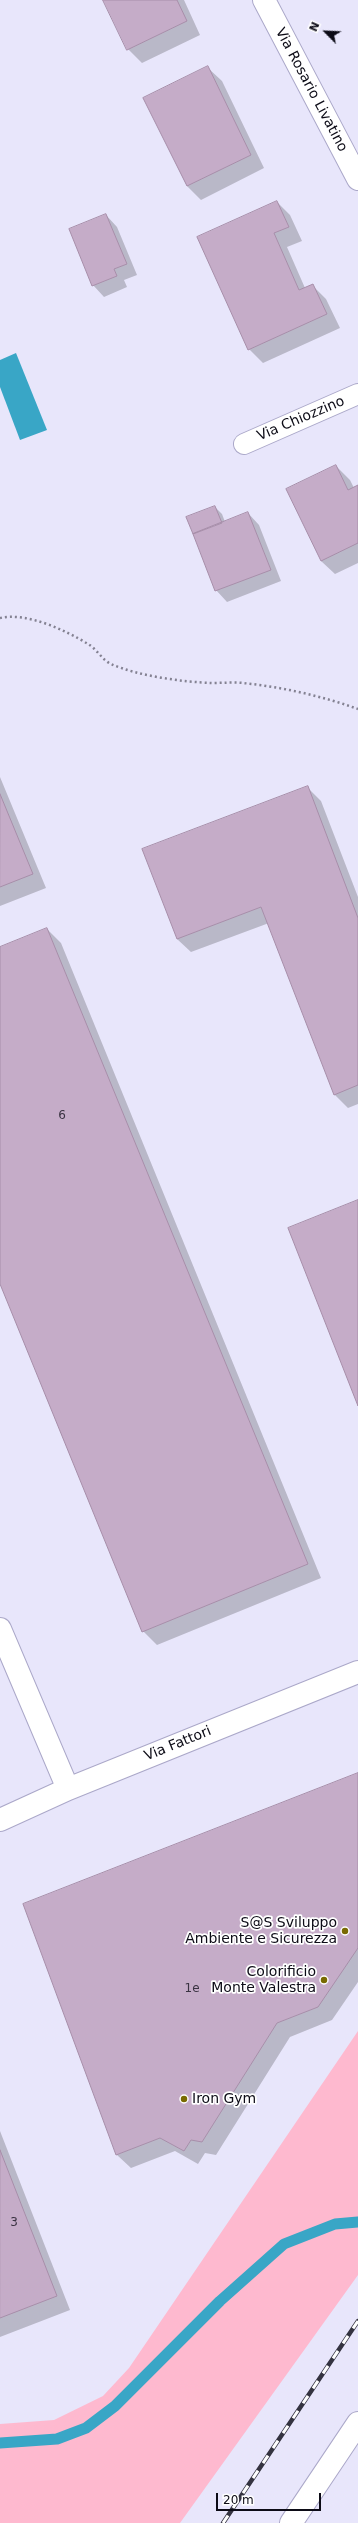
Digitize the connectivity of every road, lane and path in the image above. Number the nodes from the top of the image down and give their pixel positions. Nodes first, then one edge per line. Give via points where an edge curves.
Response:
1 (264, 0) edge
2 (358, 179) edge
3 (358, 394) edge
4 (244, 444) dead end
5 (0, 618) edge
6 (358, 710) edge
7 (0, 1629) edge
8 (358, 1672) edge
9 (68, 1789) junction
10 (0, 1820) edge
11 (358, 2423) edge
12 (291, 2523) edge

1 - 2 street, Via Rosario Livatino
3 - 4 lane, Via Chiozzino
5 - 6 path via 13,615 51,626 89,645 110,664 146,675 284,689 335,701
7 - 9 street
8 - 9 street, Via Fattori
9 - 10 street, Via Fattori
11 - 12 street

